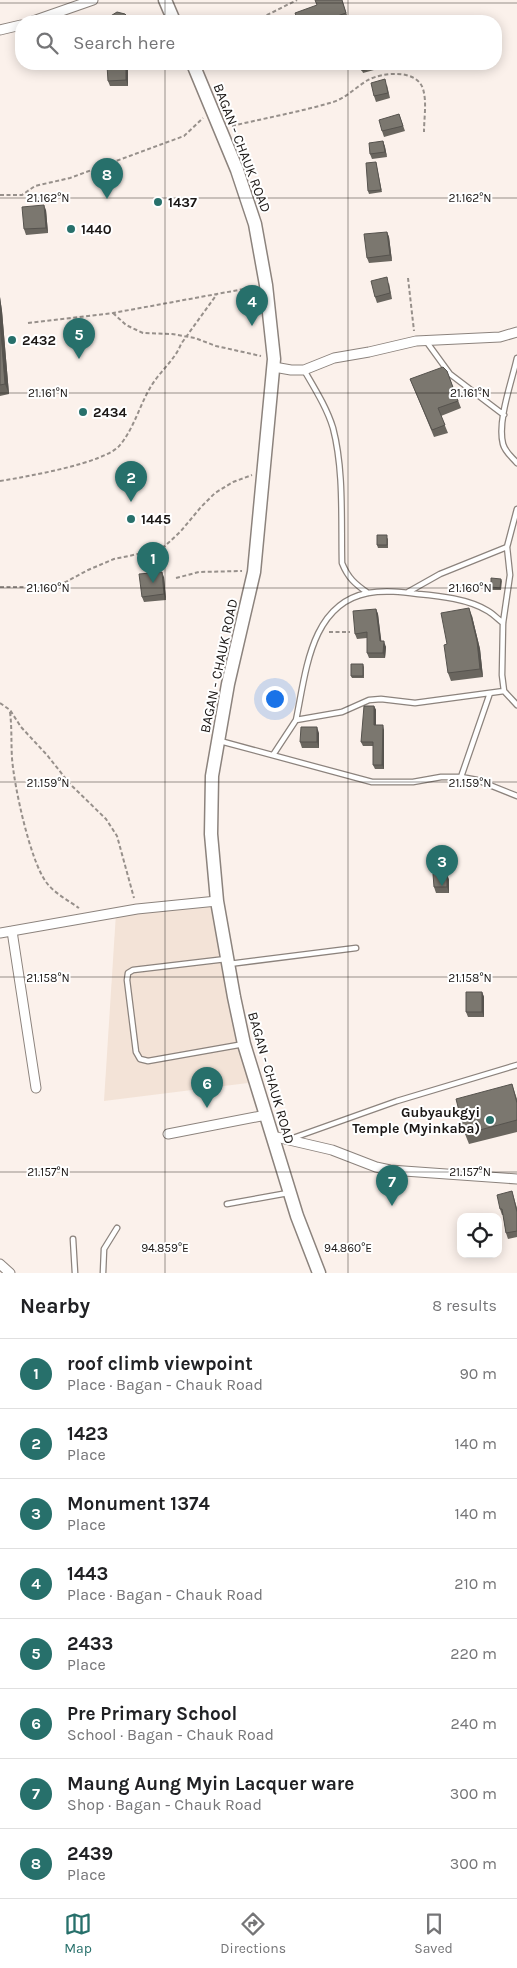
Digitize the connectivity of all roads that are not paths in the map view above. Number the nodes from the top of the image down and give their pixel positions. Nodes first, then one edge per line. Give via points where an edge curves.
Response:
1 (93, 0) edge
2 (165, 0) edge
3 (50, 15) edge
4 (171, 15) edge
5 (15, 26) edge
6 (0, 30) edge
7 (196, 70) edge
8 (517, 332) edge
9 (425, 340) junction
10 (517, 358) edge
11 (274, 363) junction
12 (304, 370) junction
13 (504, 415) junction
14 (517, 463) edge
15 (517, 509) edge
16 (508, 548) junction
17 (368, 593) junction
18 (407, 593) junction
19 (503, 623) junction
20 (504, 691) junction
21 (490, 693) junction
22 (517, 704) edge
23 (296, 720) junction
24 (219, 740) junction
25 (273, 755) junction
26 (461, 777) junction
27 (517, 796) edge
28 (217, 901) junction
29 (12, 931) junction
30 (0, 933) edge
31 (356, 948) dead end
32 (228, 962) junction
33 (244, 1044) junction
34 (517, 1065) edge
35 (36, 1088) dead end
36 (266, 1115) junction
37 (168, 1134) dead end
38 (272, 1136) junction
39 (289, 1140) junction
40 (517, 1178) edge
41 (290, 1193) junction
42 (227, 1204) dead end
43 (118, 1228) dead end
44 (74, 1239) dead end
45 (0, 1264) edge
46 (10, 1273) edge
47 (75, 1273) edge
48 (103, 1273) edge
49 (319, 1273) edge

1 - 3 street
2 - 4 main road
5 - 6 street
7 - 11 main road, BAGAN - CHAUK ROAD via 237,170 255,224 266,285
8 - 9 street via 500,337
9 - 12 street via 334,358
9 - 13 lane via 450,374
10 - 13 lane
11 - 12 street via 290,370
11 - 24 main road, BAGAN - CHAUK ROAD via 254,572 228,684
12 - 17 lane via 322,401 335,436 342,563 352,581
13 - 14 lane via 503,444
15 - 16 lane
16 - 18 lane via 440,574
16 - 19 lane via 510,590
17 - 18 lane
17 - 23 lane via 348,600 328,616 319,631 313,643
18 - 19 lane via 472,604 488,610
19 - 20 lane
20 - 21 lane
20 - 22 lane
21 - 23 lane via 415,703 369,700 342,712
21 - 26 lane
23 - 25 lane
24 - 25 lane
24 - 28 main road, BAGAN - CHAUK ROAD via 212,776 211,834
25 - 26 lane via 372,782
26 - 27 lane
28 - 29 street via 137,909
28 - 32 main road, BAGAN - CHAUK ROAD
29 - 30 street
29 - 35 street
31 - 32 lane
32 - 33 main road, BAGAN - CHAUK ROAD
32 - 33 lane via 128,973 136,1052 140,1059 148,1061
33 - 36 main road, BAGAN - CHAUK ROAD
34 - 39 lane via 397,1101
36 - 37 street
36 - 38 main road, BAGAN - CHAUK ROAD
38 - 39 street
38 - 41 main road, BAGAN - CHAUK ROAD
39 - 40 street via 332,1150 390,1170
41 - 42 lane
41 - 49 main road, BAGAN - CHAUK ROAD
43 - 48 lane via 104,1249
44 - 47 lane
45 - 46 street

